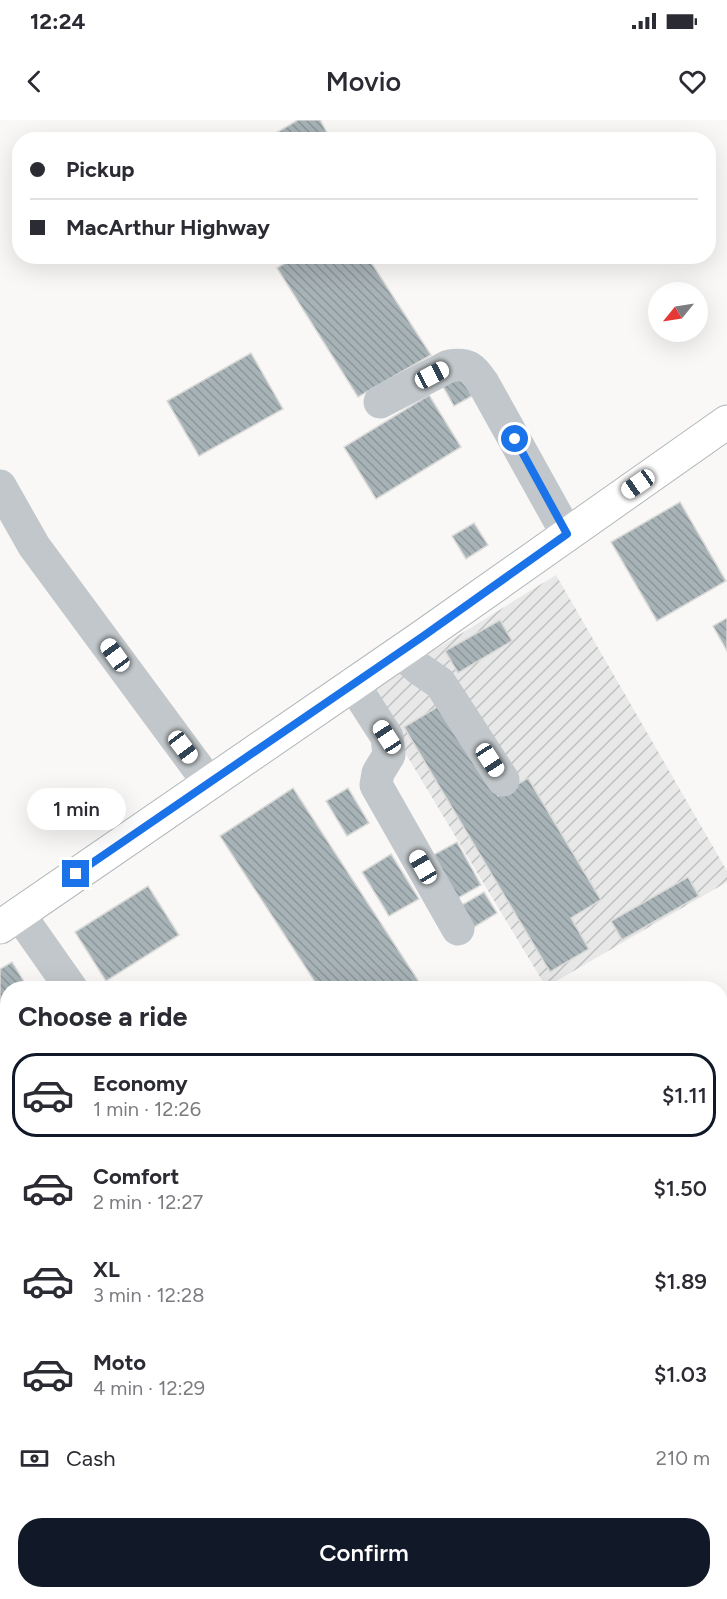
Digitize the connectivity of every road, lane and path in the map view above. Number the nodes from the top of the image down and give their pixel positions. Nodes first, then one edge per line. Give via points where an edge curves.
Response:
1 (380, 402) dead end
2 (727, 422) edge
3 (0, 486) edge
4 (567, 534) junction
5 (399, 652) junction
6 (353, 684) junction
7 (503, 780) dead end
8 (210, 783) junction
9 (10, 920) edge
10 (458, 929) dead end
11 (65, 981) edge

1 - 4 street via 449,366 472,368
2 - 4 highway
3 - 8 street via 34,546
4 - 5 highway
5 - 6 highway
5 - 7 street via 440,683
6 - 8 highway
6 - 10 street via 387,737 390,755 375,785
8 - 9 highway
9 - 11 street

